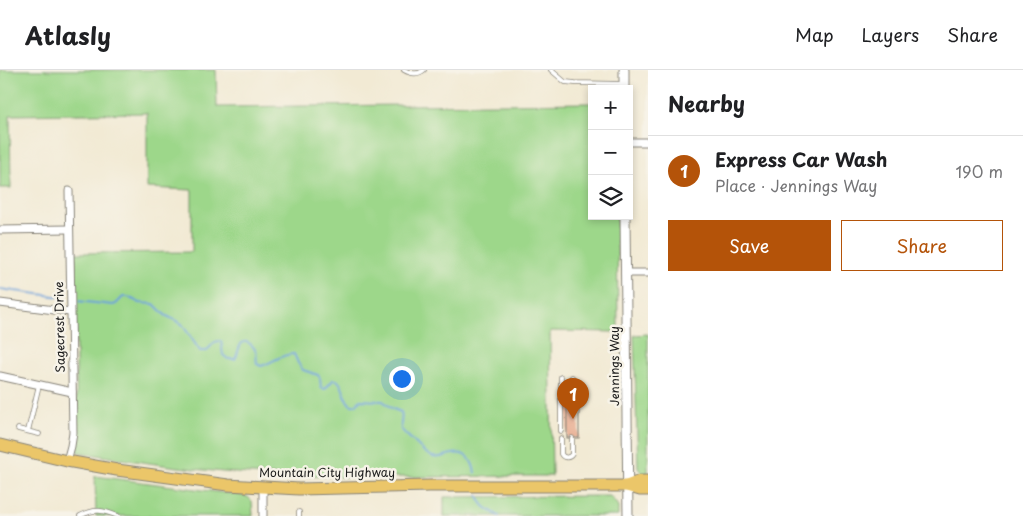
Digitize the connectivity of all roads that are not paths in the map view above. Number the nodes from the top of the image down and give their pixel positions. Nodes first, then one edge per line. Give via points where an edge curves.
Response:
1 (404, 70) edge
2 (424, 70) edge
3 (551, 70) edge
4 (624, 70) edge
5 (608, 85) edge
6 (624, 85) edge
7 (633, 142) edge
8 (648, 142) edge
9 (69, 191) dead end
10 (625, 220) edge
11 (69, 229) junction
12 (0, 230) edge
13 (626, 274) junction
14 (648, 274) edge
15 (0, 303) edge
16 (70, 312) junction
17 (0, 376) edge
18 (561, 377) dead end
19 (572, 377) dead end
20 (39, 385) junction
21 (72, 392) junction
22 (572, 400) dead end
23 (18, 429) dead end
24 (28, 431) junction
25 (561, 431) dead end
26 (39, 434) dead end
27 (561, 438) dead end
28 (572, 438) dead end
29 (0, 445) edge
30 (67, 461) junction
31 (648, 481) edge
32 (627, 486) junction
33 (263, 487) junction
34 (648, 490) edge
35 (80, 516) edge
36 (118, 516) edge
37 (263, 516) edge
38 (628, 516) edge

1 - 2 lane via 417,74
3 - 5 lane via 565,82
4 - 6 street
7 - 8 street
9 - 11 street, Sagecrest Drive
10 - 13 street, Jennings Way
11 - 12 street
11 - 16 street, Sagecrest Drive
13 - 14 street
13 - 32 street, Jennings Way
15 - 16 street
16 - 21 street, Sagecrest Drive
17 - 20 street
18 - 25 lane
19 - 22 lane
20 - 21 street
20 - 24 lane
21 - 30 street, Sagecrest Drive via 73,433
23 - 24 lane
24 - 26 lane
27 - 28 lane via 564,457 572,454
29 - 30 main road, Mountain City Highway
30 - 33 main road, Mountain City Highway via 175,478
31 - 32 main road, Mountain City Highway
32 - 33 main road, Mountain City Highway
32 - 34 main road, Mountain City Highway
32 - 38 street, Jennings Way
33 - 37 street
35 - 36 lane via 97,510

